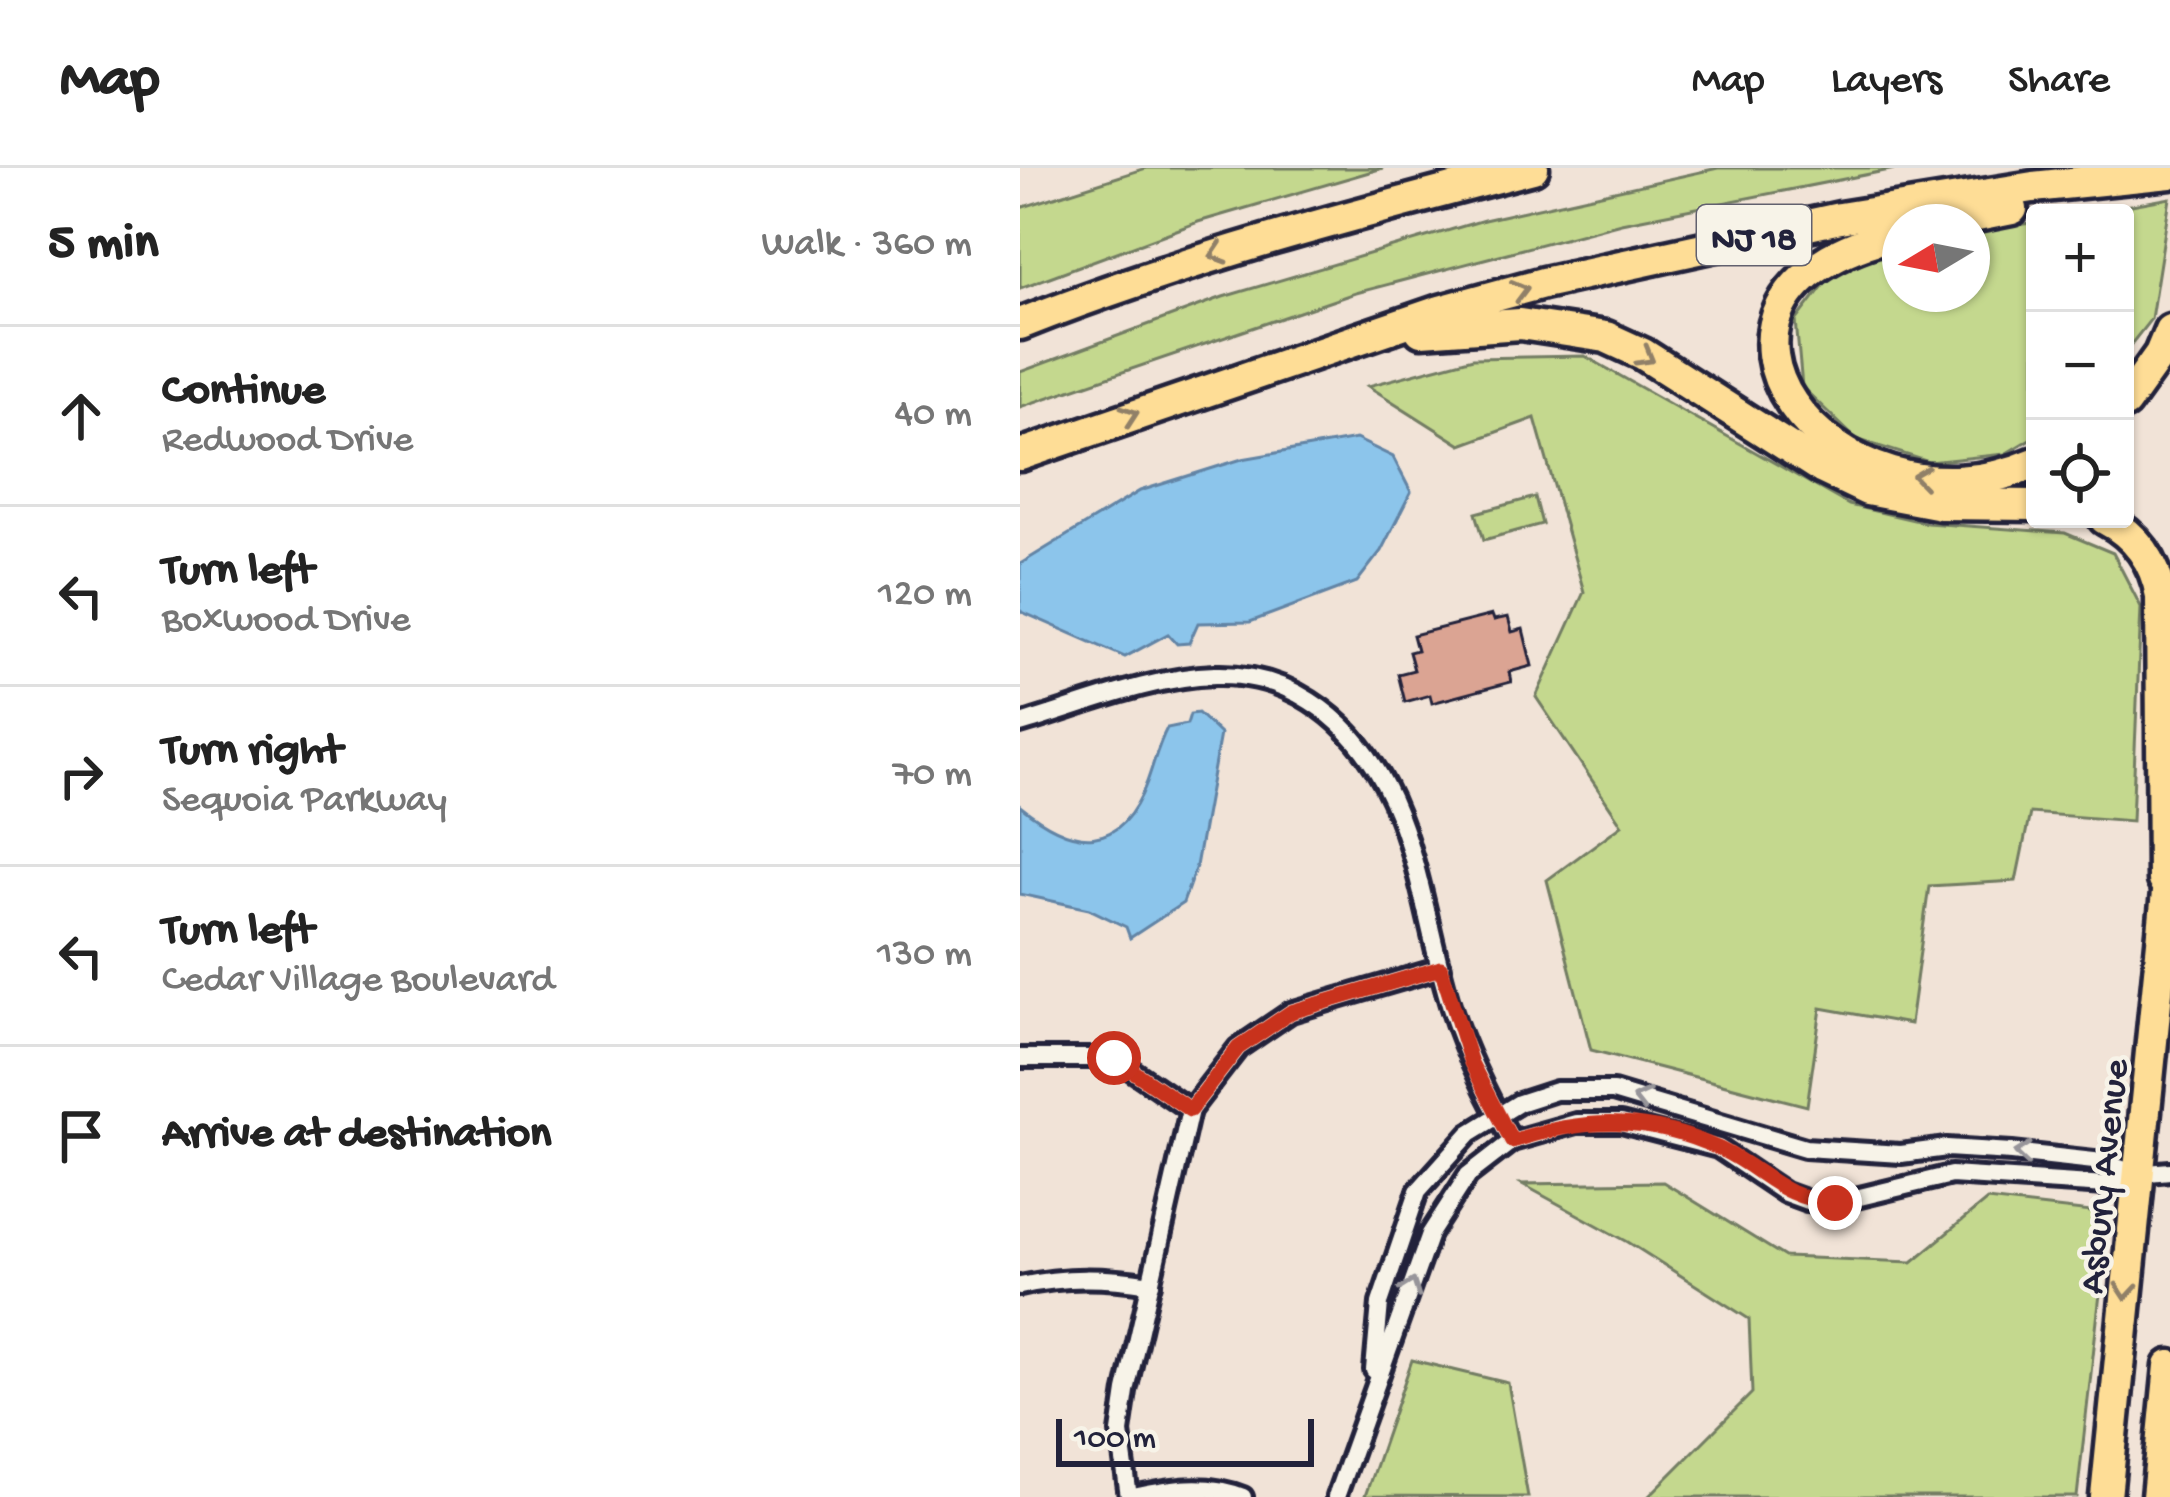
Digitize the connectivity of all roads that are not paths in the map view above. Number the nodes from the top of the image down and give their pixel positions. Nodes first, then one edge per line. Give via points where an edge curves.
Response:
1 (1454, 168) edge
2 (1533, 168) edge
3 (2159, 174) edge
4 (1990, 214) edge
5 (1299, 228) junction
6 (1882, 238) edge
7 (1020, 324) edge
8 (2170, 330) edge
9 (1368, 336) junction
10 (2134, 390) edge
11 (1020, 455) edge
12 (2026, 465) edge
13 (2026, 505) edge
14 (2119, 528) edge
15 (1020, 724) edge
16 (2170, 863) edge
17 (2164, 921) junction
18 (1441, 968) junction
19 (1020, 1058) edge
20 (1190, 1110) junction
21 (1498, 1116) junction
22 (1512, 1141) junction
23 (2170, 1171) edge
24 (2137, 1174) junction
25 (1151, 1284) junction
26 (1020, 1286) edge
27 (2170, 1366) edge
28 (1372, 1397) junction
29 (1131, 1497) edge
30 (1243, 1497) edge
31 (1336, 1497) edge
32 (2107, 1497) edge
33 (2157, 1497) edge

1 - 5 highway via 1349,202
2 - 5 highway
3 - 4 highway
9 -> 3 highway, NJ 18 via 1709,244 1942,200
5 -> 7 highway
12 -> 6 highway via 1975,478 1910,476 1833,446 1786,398 1775,335 1793,287 1833,253
8 - 10 highway
11 -> 9 highway, NJ 18
9 -> 13 highway via 1520,324 1589,332 1643,354 1867,490 1941,504
14 - 17 highway via 2145,553 2161,596
15 - 18 street via 1213,675 1256,677 1298,693 1357,740 1384,777
16 - 17 highway, Asbury Avenue
17 - 24 highway, Asbury Avenue
18 - 20 street via 1291,1012 1238,1048
18 - 21 street via 1471,1063
19 - 20 street via 1114,1058
20 - 25 street
21 - 22 street
24 -> 21 street via 2012,1152 1804,1148 1613,1091 1556,1091
21 - 28 street via 1470,1133 1418,1191 1380,1303
22 - 24 street via 1576,1123 1621,1123 1718,1148 1786,1193 1835,1203 1951,1175 2106,1185
28 -> 22 street via 1430,1234 1468,1175
23 - 24 street
24 -> 32 highway, Asbury Avenue
25 - 26 street via 1098,1276
25 - 29 street via 1120,1432
27 - 33 highway
28 - 31 street
29 - 30 street via 1182,1487

